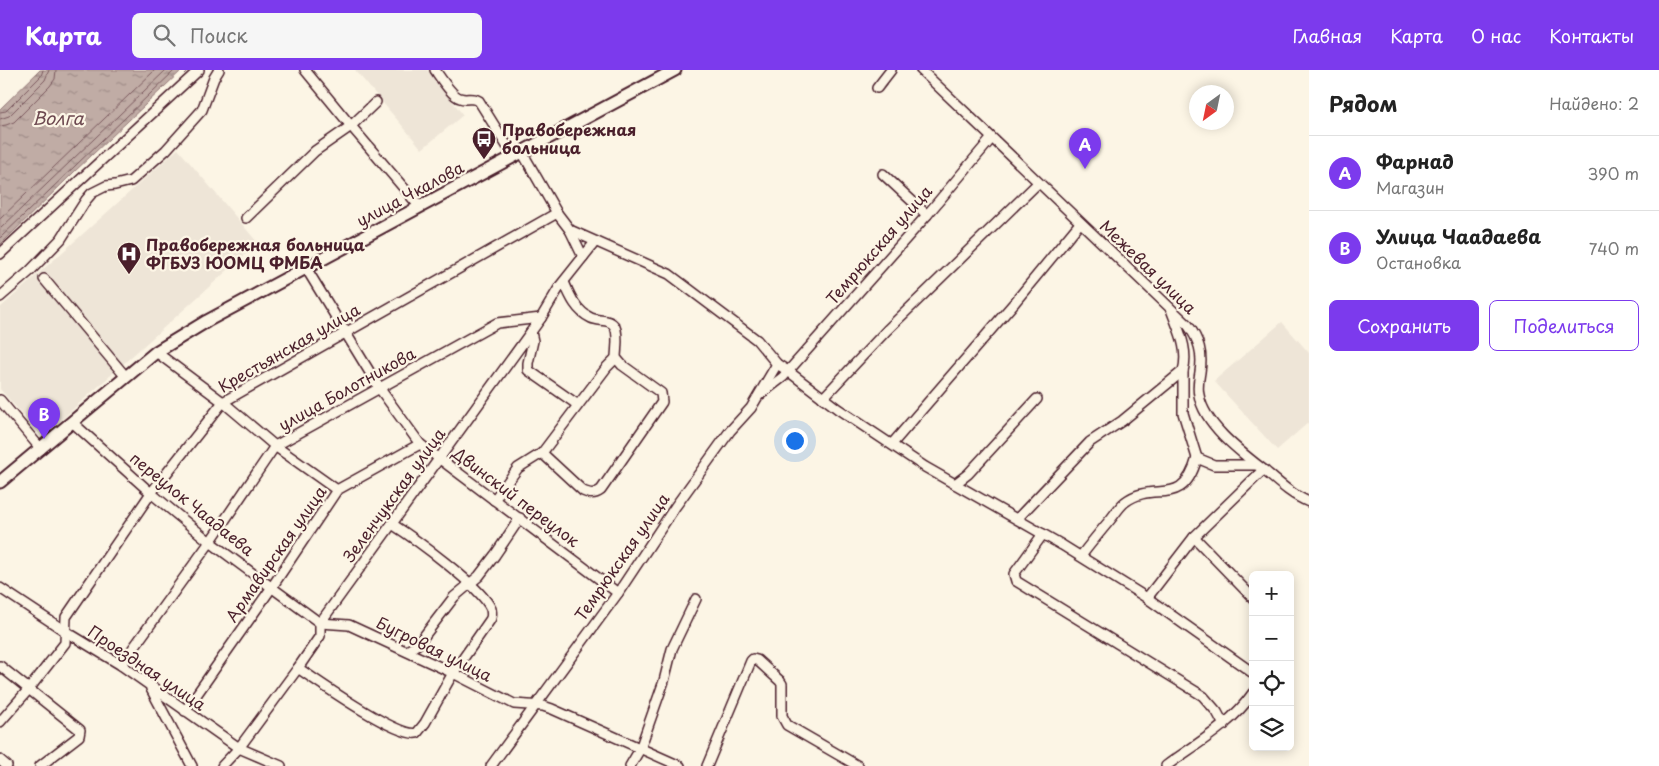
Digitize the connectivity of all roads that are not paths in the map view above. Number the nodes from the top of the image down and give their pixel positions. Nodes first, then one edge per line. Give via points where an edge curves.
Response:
1 (198, 70) edge
2 (219, 70) edge
3 (305, 70) edge
4 (435, 70) edge
5 (675, 70) edge
6 (891, 70) edge
7 (921, 70) edge
8 (877, 88) dead end
9 (376, 102) dead end
10 (351, 126) junction
11 (991, 139) junction
12 (518, 155) junction
13 (883, 174) dead end
14 (1038, 183) junction
15 (420, 207) junction
16 (557, 213) junction
17 (927, 215) junction
18 (246, 218) dead end
19 (1080, 223) junction
20 (570, 230) junction
21 (595, 242) junction
22 (0, 254) edge
23 (583, 257) junction
24 (306, 268) junction
25 (44, 279) dead end
26 (564, 282) junction
27 (0, 297) edge
28 (1170, 309) junction
29 (541, 318) junction
30 (346, 332) junction
31 (531, 332) junction
32 (156, 352) junction
33 (616, 358) junction
34 (776, 364) junction
35 (1183, 370) junction
36 (788, 371) junction
37 (126, 378) junction
38 (380, 389) junction
39 (757, 397) junction
40 (823, 398) junction
41 (1037, 399) dead end
42 (0, 400) edge
43 (223, 402) junction
44 (578, 406) junction
45 (72, 422) junction
46 (420, 444) junction
47 (892, 444) junction
48 (275, 446) junction
49 (40, 450) junction
50 (542, 454) junction
51 (1197, 458) junction
52 (440, 459) junction
53 (1260, 468) junction
54 (0, 482) edge
55 (955, 484) junction
56 (337, 490) junction
57 (151, 493) junction
58 (494, 500) junction
59 (1309, 502) edge
60 (520, 518) junction
61 (1017, 519) junction
62 (392, 524) junction
63 (1043, 534) junction
64 (1194, 537) junction
65 (210, 542) junction
66 (1081, 556) junction
67 (469, 584) junction
68 (272, 587) junction
69 (0, 588) edge
70 (618, 592) junction
71 (1249, 594) edge
72 (1147, 598) junction
73 (696, 599) dead end
74 (320, 623) junction
75 (65, 631) junction
76 (407, 651) junction
77 (121, 665) junction
78 (0, 666) edge
79 (298, 668) junction
80 (1249, 670) edge
81 (453, 673) junction
82 (149, 686) junction
83 (29, 689) junction
84 (1249, 698) edge
85 (534, 707) junction
86 (185, 711) junction
87 (0, 722) edge
88 (1224, 725) junction
89 (239, 748) junction
90 (640, 749) junction
91 (186, 756) junction
92 (0, 760) edge
93 (7, 766) edge
94 (40, 766) edge
95 (180, 766) edge
96 (192, 766) edge
97 (222, 766) edge
98 (280, 766) edge
99 (491, 766) edge
100 (630, 766) edge
101 (680, 766) edge
102 (707, 766) edge
103 (858, 766) edge
104 (1166, 766) edge

1 - 22 street
2 - 27 street via 202,110 166,150 131,180 92,193 61,240
3 - 10 street
4 - 12 street via 456,96 480,101
5 - 12 main road, улица Чкалова
6 - 8 street
7 - 11 street, Межевая улица
9 - 10 street
10 - 15 street
10 - 18 street via 315,151
11 - 14 street, Межевая улица
11 - 17 street, Темрюкская улица
12 - 15 main road, улица Чкалова
12 - 16 street
13 - 17 street
14 - 19 street, Межевая улица
14 - 40 street via 887,330
15 - 24 main road, улица Чкалова
16 - 20 street
16 - 30 street, Крестьянская улица
17 - 36 street, Темрюкская улица
19 - 28 street, Межевая улица
19 - 47 street
20 - 21 street
20 - 23 street
21 - 23 street, Зеленчукская улица
21 - 34 street via 669,274 758,340
23 - 26 street, Зеленчукская улица
24 - 30 street, Двинский переулок
24 - 32 main road, улица Чкалова
25 - 37 street
26 - 29 street, Зеленчукская улица
26 - 33 street via 571,300 581,311 614,325 617,330
28 - 35 street via 1184,346
28 - 53 street, Межевая улица via 1188,325 1201,348 1199,394 1202,406 1216,428
29 - 31 street, Зеленчукская улица
29 - 38 street, улица Болотникова via 497,323
30 - 38 street, Двинский переулок
30 - 43 street, Крестьянская улица
31 - 44 street via 533,341 528,370
31 - 52 street, Зеленчукская улица
32 - 37 main road, улица Чкалова
32 - 43 street
33 - 44 street
33 - 50 street via 661,393 662,398 601,490 591,494 583,491
34 - 36 street
34 - 39 street, Темрюкская улица
35 - 51 street via 1184,413
35 - 61 street via 1122,421 1090,442
36 - 39 street, Темрюкская улица
36 - 40 street
37 - 45 main road, улица Чкалова
38 - 46 street, Двинский переулок
38 - 48 street, улица Болотникова
39 - 70 street, Темрюкская улица via 675,507
40 - 47 street
41 - 55 street
42 - 49 street
43 - 48 street
43 - 57 street, Крестьянская улица
44 - 50 street
45 - 49 main road, улица Чкалова
45 - 57 street, переулок Чаадаева
46 - 52 street, Двинский переулок
46 - 56 street, Армавирская улица
47 - 55 street
48 - 56 street
48 - 65 street, улица Болотникова
49 - 54 main road, улица Чкалова
50 - 58 street via 518,468
51 - 53 street via 1214,465
51 - 66 street via 1194,471 1183,485 1127,501
52 - 58 street, Двинский переулок
52 - 62 street, Зеленчукская улица
53 - 59 street, Межевая улица
53 - 64 street
55 - 61 street
56 - 68 street, Армавирская улица
57 - 65 street, переулок Чаадаева
57 - 75 street, Крестьянская улица via 66,617
58 - 60 street, Двинский переулок
60 - 67 street via 479,576
60 - 70 street, Двинский переулок
61 - 63 street
62 - 67 street via 421,543
62 - 74 street, Зеленчукская улица
63 - 66 street
63 - 88 street via 1014,574 1016,581 1203,696 1218,712
64 - 71 street
64 - 72 street
65 - 68 street, переулок Чаадаева
65 - 77 street, улица Болотникова
66 - 72 street
67 - 76 street via 454,597 418,644
67 - 81 street via 489,606 492,618
68 - 74 street, переулок Чаадаева
68 - 86 street, Армавирская улица
69 - 75 street, Проездная улица
70 - 85 street, Темрюкская улица
72 - 80 street
73 - 90 street via 672,649
74 - 76 street, Бугровая улица via 349,625
74 - 79 street, Зеленчукская улица via 320,636
75 - 77 street, Проездная улица
75 - 83 street, Крестьянская улица via 65,643
76 - 81 street, Бугровая улица
77 - 82 street, Проездная улица
78 - 83 street
79 - 81 street via 345,700 412,734 425,723
79 - 89 street, Зеленчукская улица
81 - 85 street, Бугровая улица via 514,704
82 - 86 street, Проездная улица
82 - 91 street
83 - 87 street, Крестьянская улица
83 - 94 street via 80,733
84 - 88 street
85 - 90 street, Бугровая улица via 552,709
85 - 99 street, Темрюкская улица
86 - 89 street, Проездная улица
88 - 104 street
89 - 97 street, Зеленчукская улица
89 - 98 street, Проездная улица
90 - 100 street
90 - 101 street
91 - 95 street
91 - 96 street
92 - 93 street
102 - 103 street via 753,659 782,684 782,716 787,725

